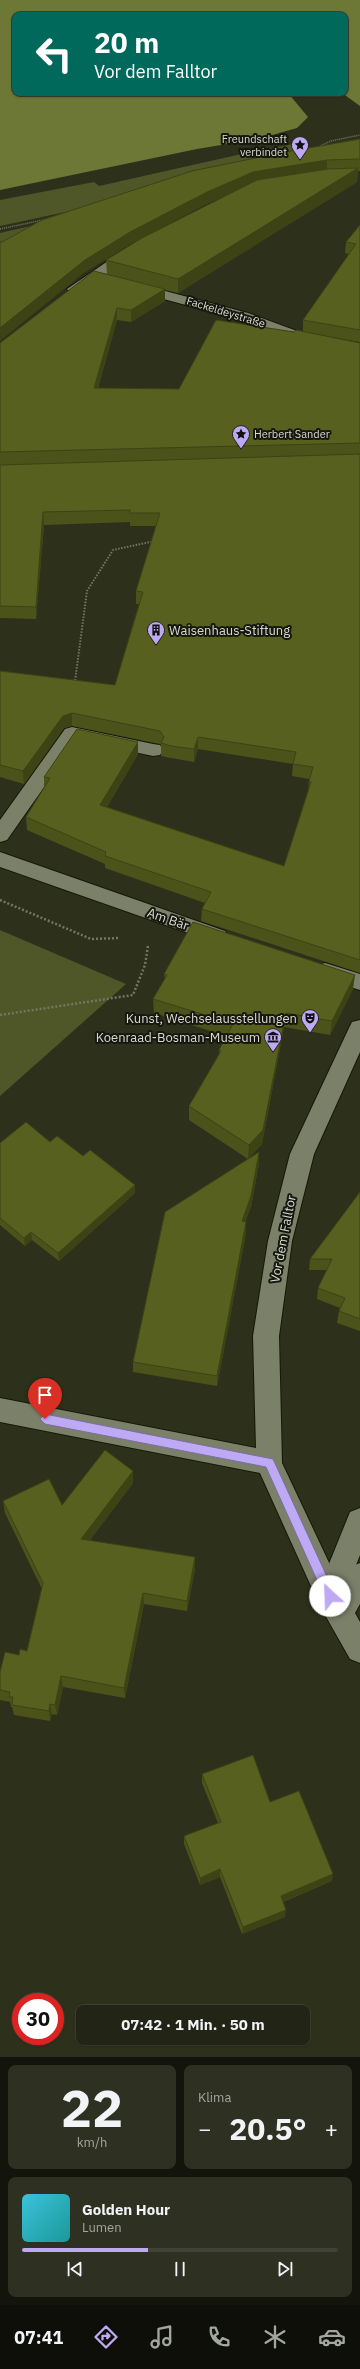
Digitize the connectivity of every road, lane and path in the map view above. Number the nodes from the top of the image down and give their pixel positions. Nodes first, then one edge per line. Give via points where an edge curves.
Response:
1 (360, 135) edge
2 (320, 146) edge
3 (45, 220) edge
4 (0, 230) edge
5 (143, 245) edge
6 (91, 276) junction
7 (62, 298) edge
8 (360, 349) edge
9 (187, 527) edge
10 (187, 534) junction
11 (153, 750) dead end
12 (0, 835) edge
13 (0, 859) edge
14 (0, 900) edge
15 (127, 938) dead end
16 (235, 941) edge
17 (148, 944) dead end
18 (308, 965) edge
19 (360, 982) edge
20 (0, 1015) edge
21 (360, 1028) edge
22 (0, 1410) edge
23 (269, 1463) junction
24 (360, 1521) edge
25 (360, 1576) edge
26 (335, 1605) junction
27 (360, 1649) edge

1 - 2 path
3 - 4 path
5 - 6 street
6 - 7 street
6 - 8 street, Fackeldeystraße via 243,316 305,339
9 - 10 path
10 - 10 path via 233,558 194,698 75,681 87,590 113,550
11 - 12 street via 72,733
13 - 16 street, Am Bär
14 - 15 path via 91,939
17 - 20 path via 146,965 133,995
18 - 19 street
21 - 23 street, Vor dem Falltor via 302,1154 280,1241 266,1336
22 - 23 street
23 - 26 street, Vor dem Falltor
24 - 26 street
25 - 26 street
26 - 27 street, Vor dem Falltor

